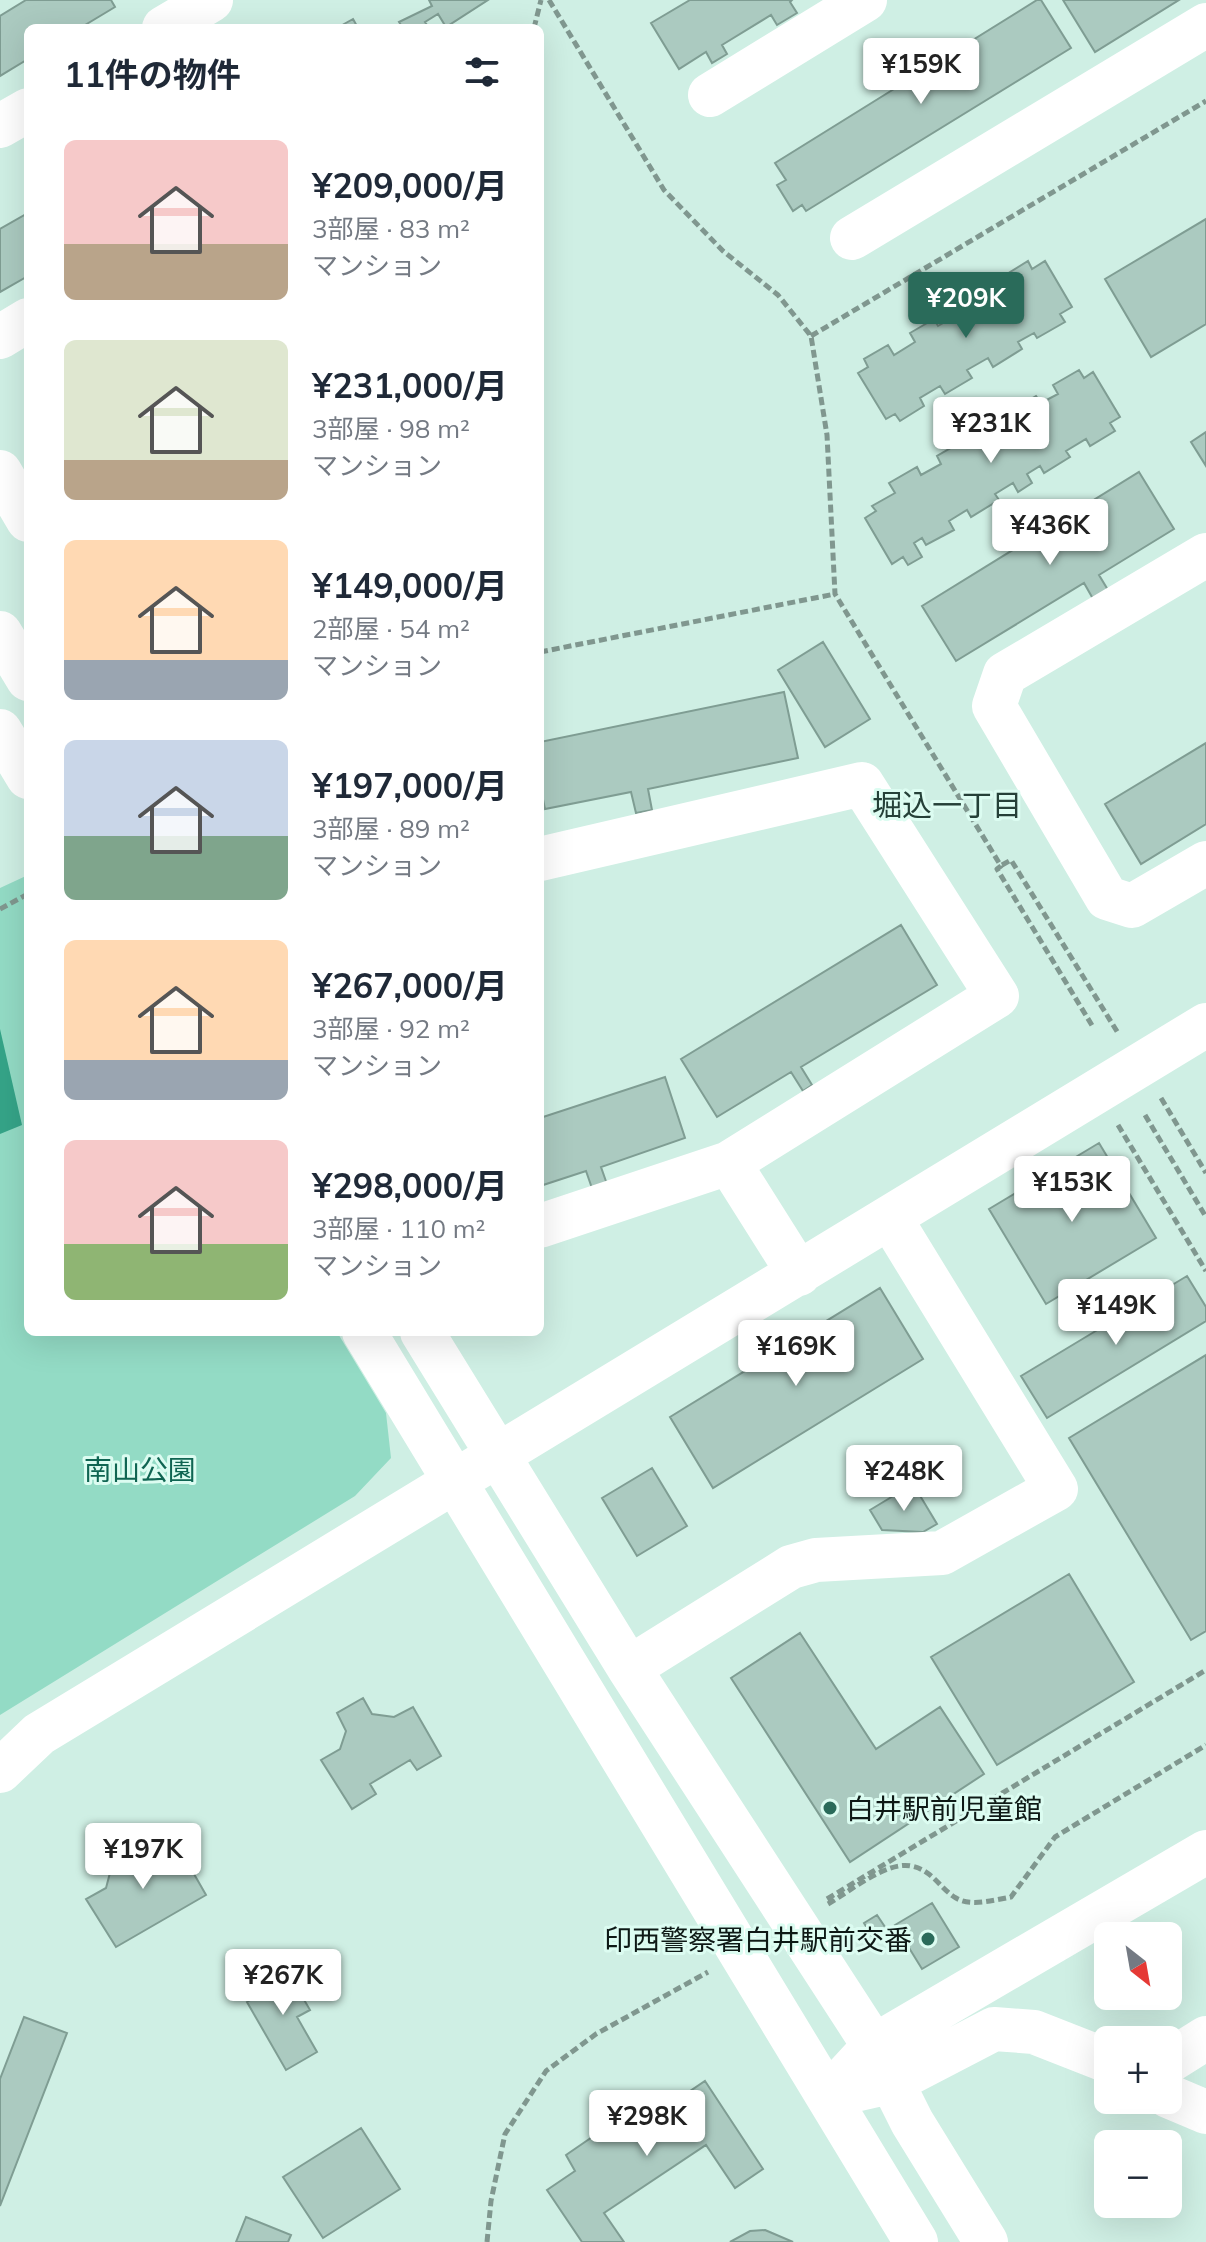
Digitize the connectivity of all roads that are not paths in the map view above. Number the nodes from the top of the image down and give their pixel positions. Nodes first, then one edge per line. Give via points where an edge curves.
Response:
1 (211, 0) edge
2 (865, 0) edge
3 (171, 24) edge
4 (1206, 25) edge
5 (710, 95) dead end
6 (24, 112) edge
7 (0, 126) edge
8 (852, 238) dead end
9 (24, 322) edge
10 (0, 337) edge
11 (0, 472) edge
12 (24, 513) edge
13 (1206, 555) edge
14 (0, 633) edge
15 (24, 672) edge
16 (1, 734) edge
17 (24, 771) edge
18 (544, 858) edge
19 (1206, 863) edge
20 (1206, 1025) edge
21 (729, 1163) junction
22 (890, 1218) junction
23 (544, 1225) edge
24 (799, 1274) junction
25 (366, 1336) edge
26 (424, 1336) edge
27 (497, 1457) junction
28 (455, 1481) junction
29 (629, 1668) junction
30 (0, 1771) edge
31 (1206, 1852) edge
32 (1206, 2038) edge
33 (1182, 2053) edge
34 (1094, 2056) edge
35 (884, 2063) junction
36 (828, 2096) junction
37 (1182, 2102) edge
38 (1206, 2112) edge
39 (916, 2242) edge
40 (986, 2242) edge

1 - 3 street
2 - 5 street
4 - 8 street
6 - 7 street
9 - 10 street
11 - 12 street
13 - 19 street via 1005,674 994,706 1107,898 1132,906
14 - 15 street
16 - 17 street
18 - 21 street via 862,784 997,996
20 - 22 street
21 - 23 street
21 - 24 street
22 - 24 street
22 - 29 street via 1056,1489 942,1553 816,1560 791,1567
24 - 27 street
25 - 28 street
26 - 27 street
27 - 28 street
27 - 29 street
28 - 30 street via 39,1734
28 - 36 street
29 - 35 street
31 - 35 street
32 - 33 street
34 - 35 street via 1034,2032 994,2029
35 - 36 street
35 - 40 street via 912,2122
36 - 39 street
37 - 38 street

